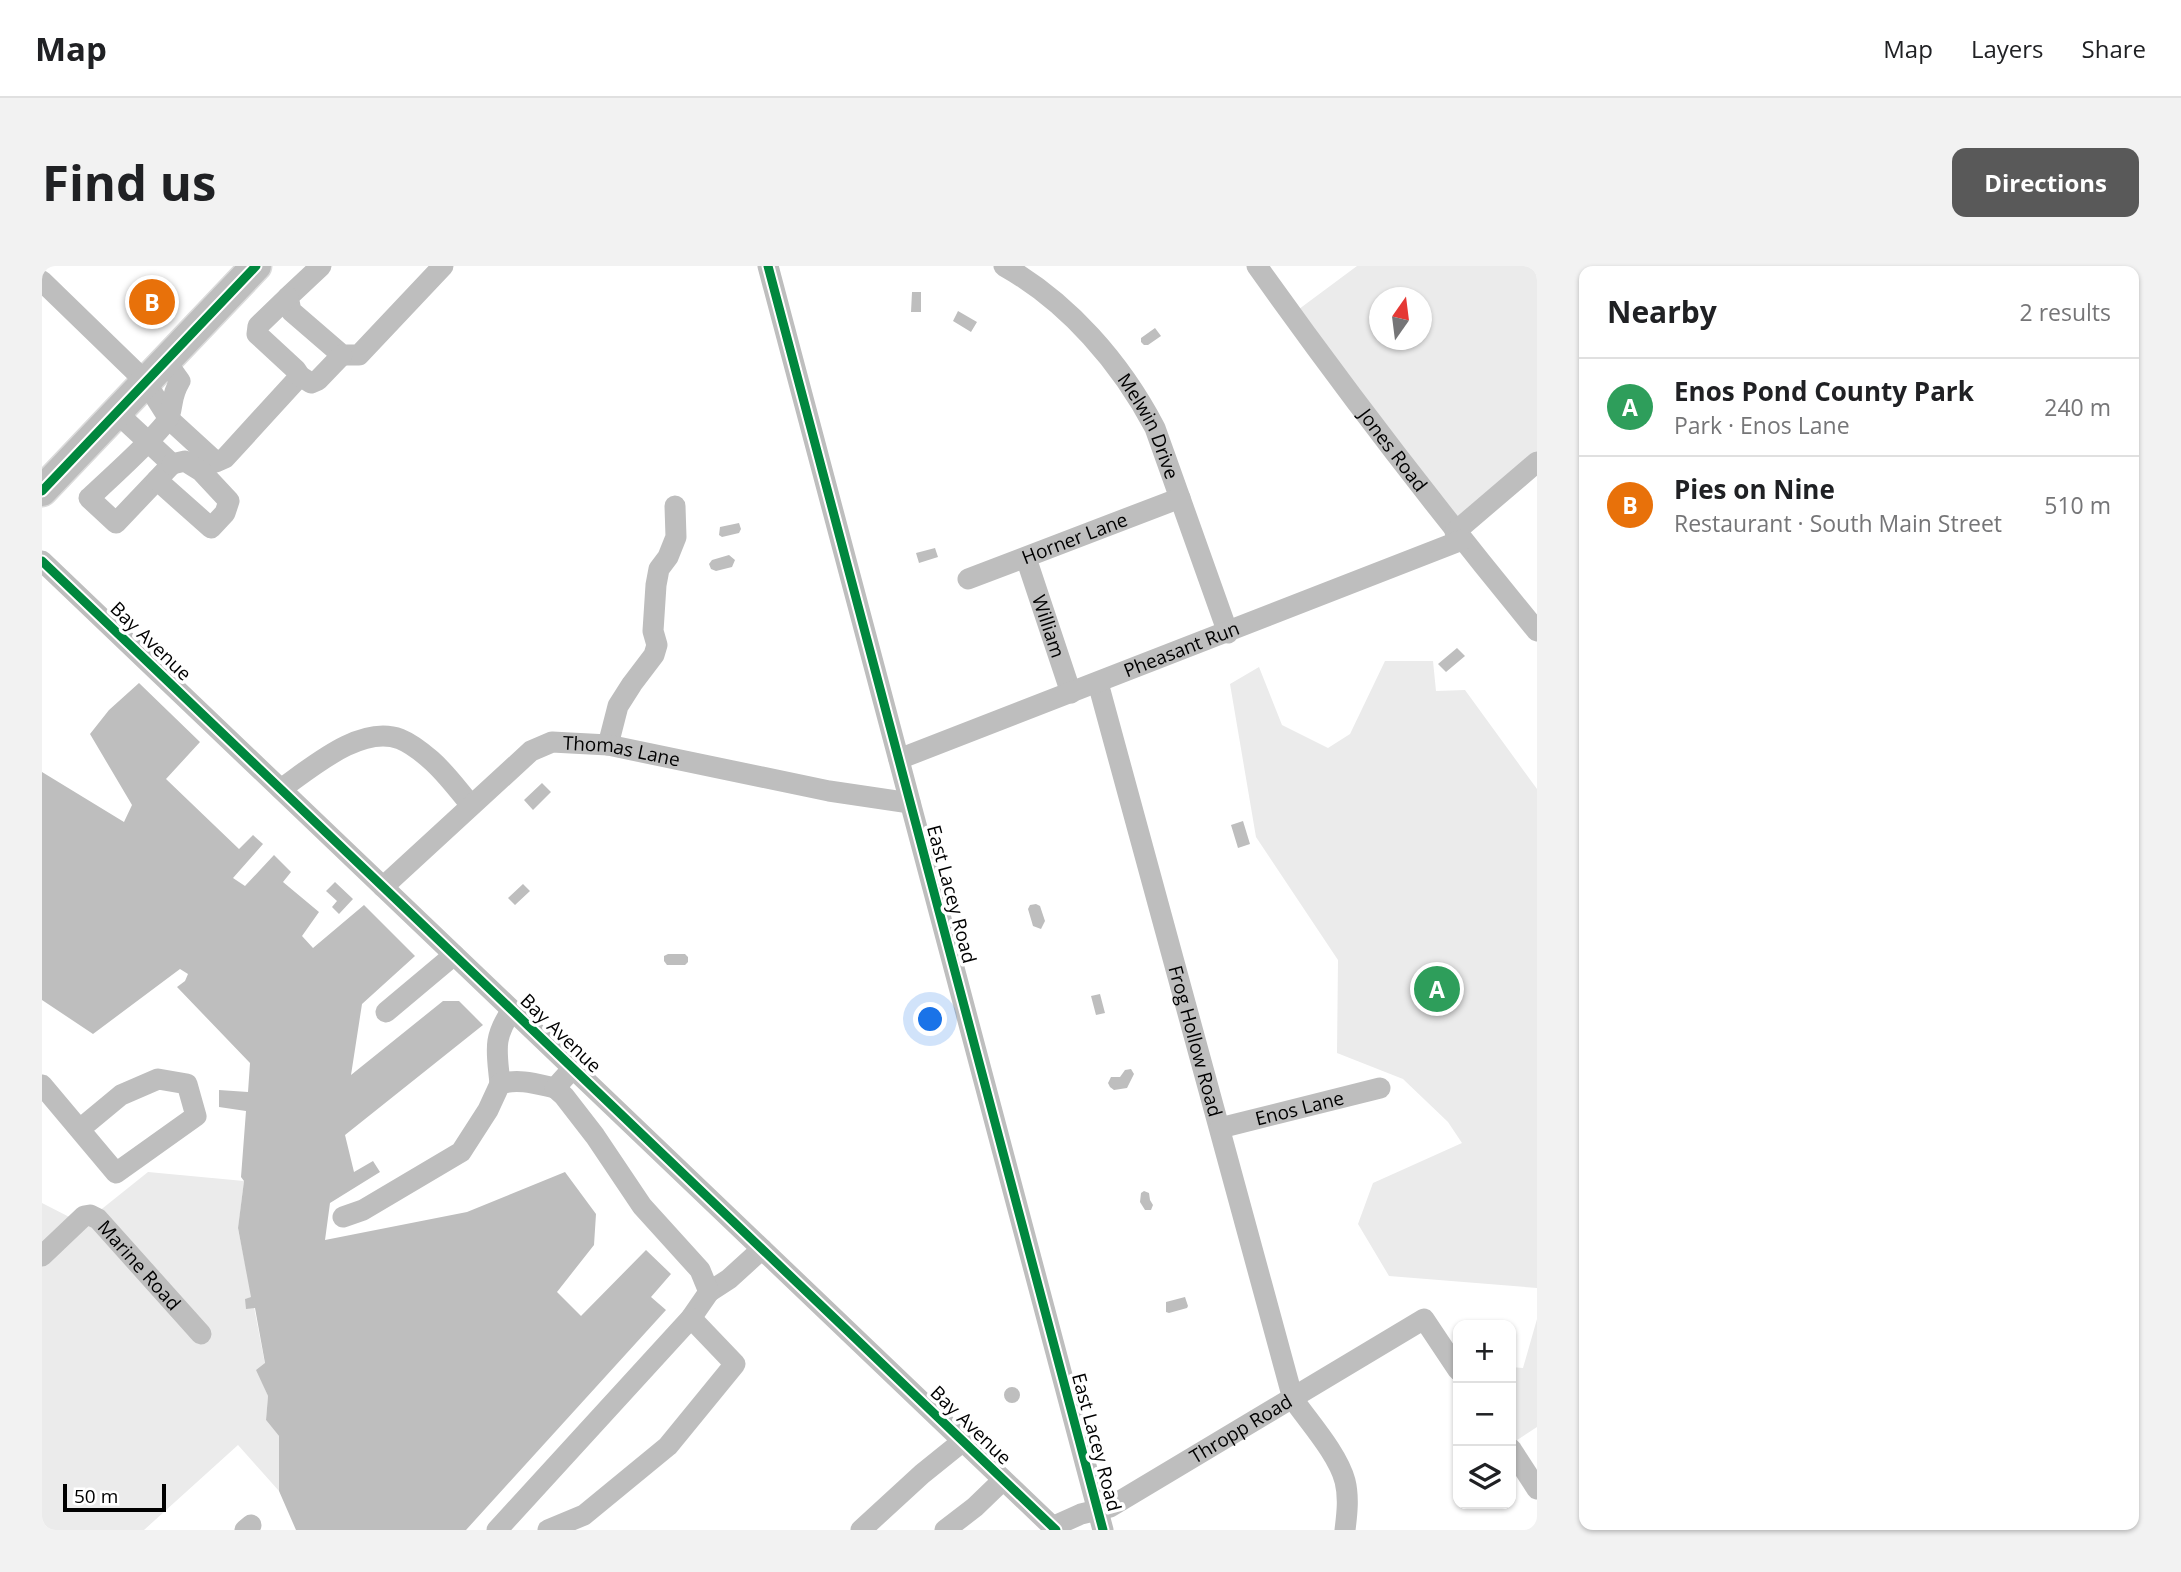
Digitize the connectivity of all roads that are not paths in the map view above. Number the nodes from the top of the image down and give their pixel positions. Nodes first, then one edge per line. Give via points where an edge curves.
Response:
1 (256, 266) edge
2 (321, 266) edge
3 (443, 266) edge
4 (768, 266) edge
5 (1004, 266) edge
6 (1256, 266) edge
7 (42, 281) edge
8 (288, 297) junction
9 (342, 355) junction
10 (165, 360) junction
11 (300, 376) junction
12 (145, 381) junction
13 (116, 412) junction
14 (169, 419) junction
15 (147, 442) junction
16 (1537, 462) edge
17 (172, 464) junction
18 (157, 480) junction
19 (42, 491) edge
20 (1180, 498) junction
21 (675, 506) dead end
22 (1459, 536) junction
23 (1026, 558) junction
24 (42, 561) edge
25 (968, 579) dead end
26 (1537, 631) edge
27 (1228, 633) junction
28 (1098, 683) junction
29 (1071, 693) junction
30 (608, 745) junction
31 (899, 759) junction
32 (281, 789) junction
33 (909, 803) junction
34 (471, 805) junction
35 (383, 887) junction
36 (454, 955) junction
37 (512, 1010) junction
38 (386, 1012) dead end
39 (573, 1068) junction
40 (500, 1084) junction
41 (42, 1085) edge
42 (555, 1088) junction
43 (1380, 1088) dead end
44 (617, 1111) junction
45 (1220, 1128) junction
46 (80, 1129) junction
47 (590, 1130) junction
48 (343, 1217) dead end
49 (762, 1249) junction
50 (42, 1256) edge
51 (709, 1292) junction
52 (691, 1318) junction
53 (201, 1334) dead end
54 (1453, 1362) edge
55 (1293, 1399) junction
56 (963, 1441) junction
57 (1516, 1457) edge
58 (1003, 1480) junction
59 (1537, 1489) edge
60 (1100, 1520) edge
61 (1054, 1528) edge
62 (497, 1530) edge
63 (548, 1530) edge
64 (860, 1530) edge
65 (945, 1530) edge
66 (1345, 1530) edge

1 - 10 highway
2 - 8 street
3 - 9 street via 359,355
4 - 31 street, East Lacey Road
5 - 20 street, Melwin Drive via 1080,324 1129,385 1155,428
6 - 22 street, Jones Road
7 - 12 street
8 - 9 street via 290,311
8 - 11 street via 258,326 257,334
9 - 11 street via 318,380 311,383
10 - 12 highway
10 - 14 street via 180,381 172,394
11 - 14 street via 225,458 216,462
12 - 13 highway
12 - 14 street
13 - 15 street
13 - 19 highway
14 - 15 street
15 - 17 street
15 - 18 street via 89,498 116,523
16 - 22 street, Pheasant Run
17 - 18 street
17 - 18 street via 185,461 201,471 229,500 225,513 211,528
20 - 23 street, Horner Lane
20 - 27 street, Melwin Drive
21 - 30 street via 676,537 656,585 653,631 657,645 618,706
22 - 26 street, Jones Road
22 - 27 street, Pheasant Run
23 - 25 street, Horner Lane
23 - 29 street, William
24 - 32 street, Bay Avenue
27 - 28 street, Pheasant Run
28 - 29 street, Pheasant Run
28 - 45 street, Frog Hollow Road
29 - 31 street, Pheasant Run
30 - 33 street, Thomas Lane
30 - 34 street, Thomas Lane via 552,742 531,751
31 - 33 street, East Lacey Road
32 - 34 street via 354,741 386,736 402,740 432,761
32 - 35 street, Bay Avenue
33 - 60 street, East Lacey Road
34 - 35 street, Thomas Lane
35 - 36 street, Bay Avenue
36 - 37 street, Bay Avenue
36 - 38 street
37 - 39 street, Bay Avenue
37 - 40 street via 496,1043
39 - 42 street
39 - 44 street, Bay Avenue
40 - 42 street via 509,1081
40 - 48 street via 461,1152 363,1210
41 - 46 street
42 - 47 street
43 - 45 street, Enos Lane
44 - 47 street
44 - 49 street, Bay Avenue
45 - 55 street, Frog Hollow Road
46 - 46 street via 116,1172 196,1116 187,1084 158,1080 121,1095
47 - 51 street via 642,1206 700,1270
49 - 51 street
49 - 56 street, Bay Avenue
50 - 53 street, Marine Road via 90,1215
51 - 52 street
52 - 62 street
52 - 63 street via 735,1364 668,1446 584,1515
54 - 55 street, Thropp Road via 1424,1319
55 - 60 street, Thropp Road via 1110,1507
55 - 66 street, Frog Hollow Road via 1345,1481
56 - 58 street, Bay Avenue
56 - 64 street
57 - 59 street
58 - 61 street, Bay Avenue
58 - 65 street
60 - 61 street, Thropp Road via 1080,1514

